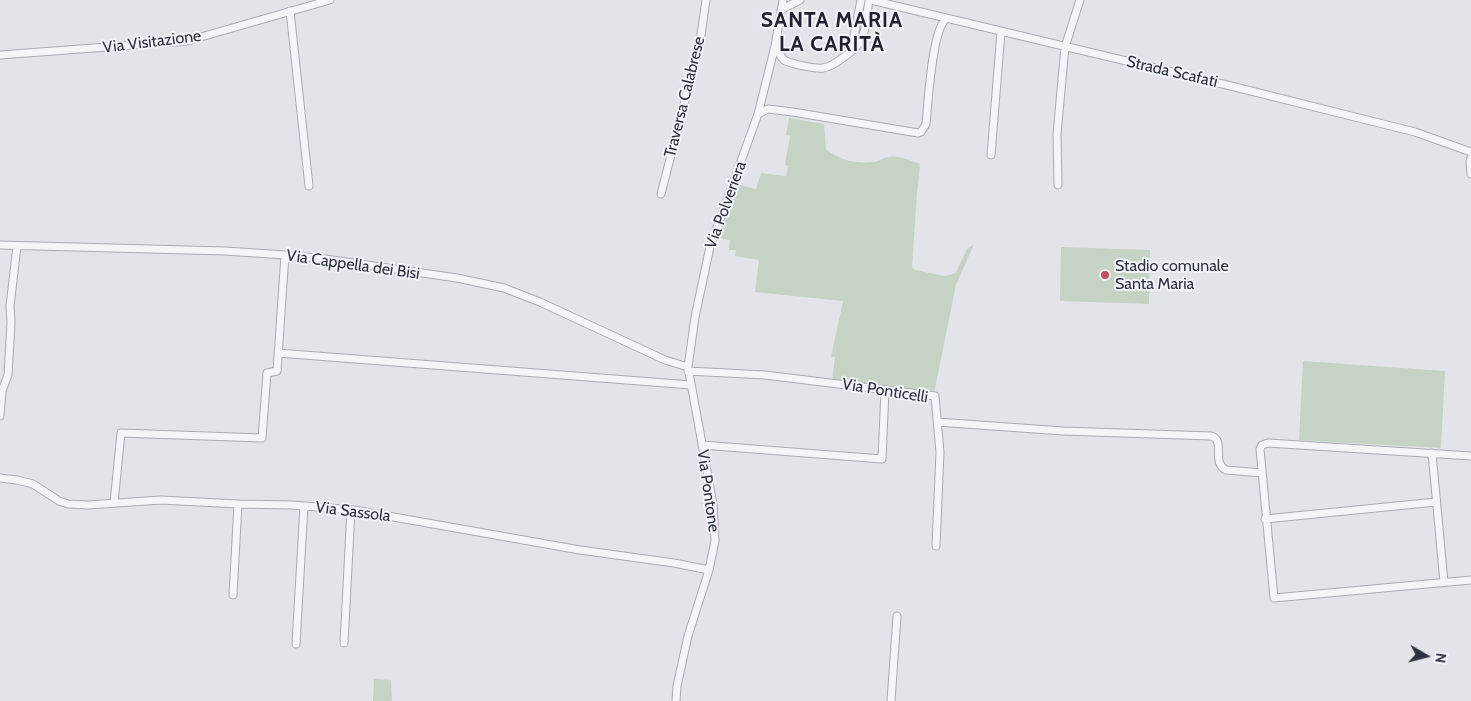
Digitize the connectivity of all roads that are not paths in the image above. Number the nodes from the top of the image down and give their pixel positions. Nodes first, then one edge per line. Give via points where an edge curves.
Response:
1 (330, 0) edge
2 (706, 0) edge
3 (784, 0) edge
4 (800, 0) edge
5 (860, 0) edge
6 (870, 0) edge
7 (1080, 0) edge
8 (782, 9) junction
9 (290, 11) junction
10 (946, 18) junction
11 (1001, 32) junction
12 (775, 46) junction
13 (1066, 47) junction
14 (851, 52) junction
15 (0, 55) edge
16 (762, 101) junction
17 (768, 109) junction
18 (758, 114) junction
19 (1471, 152) edge
20 (991, 155) dead end
21 (1471, 158) edge
22 (1471, 174) edge
23 (1058, 185) dead end
24 (309, 186) dead end
25 (661, 194) dead end
26 (0, 245) edge
27 (16, 246) junction
28 (285, 255) junction
29 (278, 353) junction
30 (688, 369) junction
31 (691, 385) junction
32 (885, 390) junction
33 (0, 416) edge
34 (937, 422) junction
35 (702, 445) junction
36 (1432, 453) junction
37 (1471, 456) edge
38 (1262, 472) junction
39 (0, 478) edge
40 (1436, 502) junction
41 (114, 503) junction
42 (238, 504) junction
43 (304, 506) junction
44 (351, 510) junction
45 (1265, 519) junction
46 (936, 546) dead end
47 (709, 570) junction
48 (1471, 580) edge
49 (1444, 582) junction
50 (233, 595) dead end
51 (897, 616) dead end
52 (344, 643) dead end
53 (296, 644) dead end
54 (676, 701) edge
55 (891, 701) edge

1 - 9 street, Via Visitazione
2 - 25 street, Traversa Calabrese via 700,42
3 - 8 street, Via Polveriera
4 - 8 street
5 - 14 street
6 - 10 street, Strada Scafati
6 - 14 street via 862,39
7 - 13 street
8 - 12 street, Via Polveriera
9 - 15 street, Via Visitazione via 187,41
9 - 24 street
10 - 11 street, Strada Scafati
10 - 17 street via 940,25 933,55 926,124 921,132
11 - 13 street, Strada Scafati
11 - 20 street
12 - 14 street via 785,60 822,68
12 - 16 street, Via Polveriera
13 - 19 street, Strada Scafati via 1414,132
13 - 23 street via 1056,134
16 - 17 street
16 - 18 street, Via Polveriera
17 - 18 street
18 - 30 street, Via Polveriera via 714,232 695,317
21 - 22 street
26 - 27 street, Via Cappella dei Bisi
27 - 28 street, Via Cappella dei Bisi
27 - 33 street via 8,375 2,391
28 - 29 street
28 - 30 street, Via Cappella dei Bisi via 457,278 504,288
29 - 31 street
29 - 41 street via 277,371 267,373 262,438 121,433
30 - 31 street, Via Pontone
30 - 32 street, Via Ponticelli
31 - 35 street, Via Pontone
32 - 34 street, Via Ponticelli via 935,396
32 - 35 street via 882,459
34 - 38 street via 1063,431 1211,436 1217,440 1221,468
34 - 46 street, Via Ponticelli via 940,452
35 - 47 street, Via Pontone via 715,541
36 - 37 street
36 - 38 street via 1266,442 1260,449
36 - 40 street
38 - 45 street
39 - 41 street, Via Sassola via 33,484 68,504
40 - 45 street
40 - 49 street
41 - 42 street, Via Sassola via 161,500
42 - 43 street, Via Sassola
42 - 50 street
43 - 44 street, Via Sassola
43 - 53 street
44 - 47 street, Via Sassola
44 - 52 street
45 - 49 street via 1274,598
47 - 54 street, Via Pontone via 688,636
48 - 49 street
51 - 55 street

